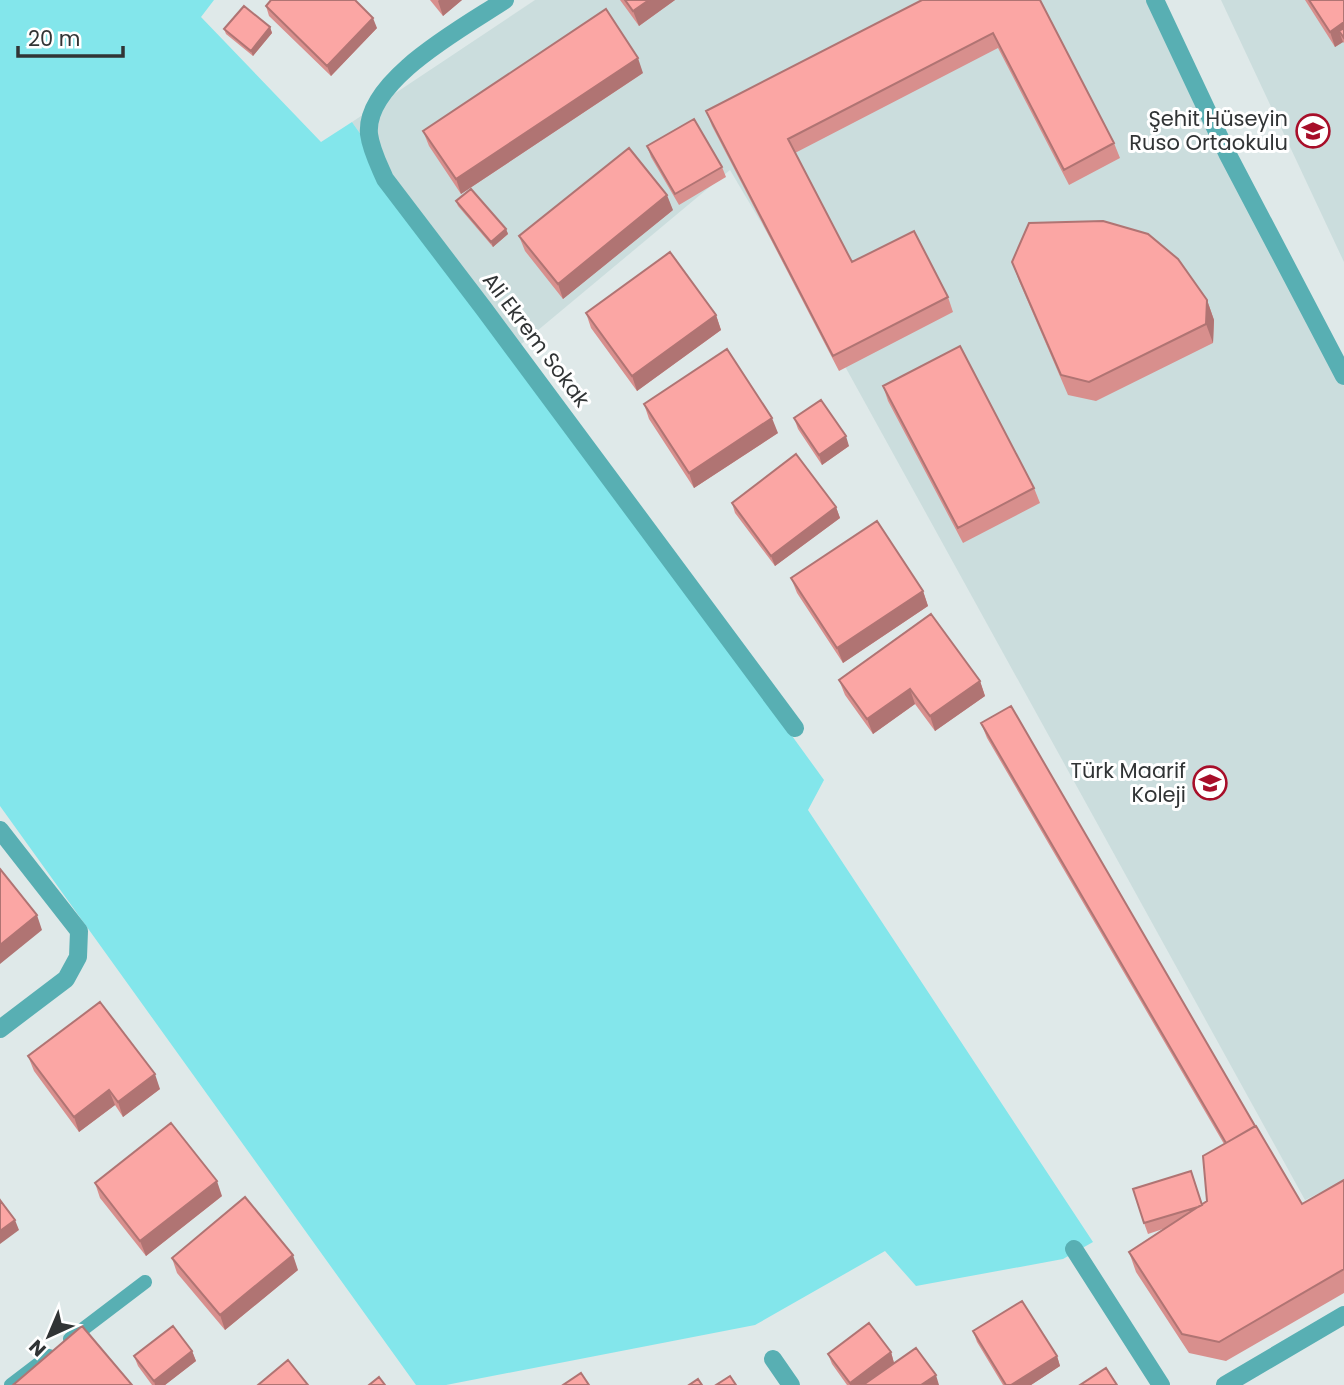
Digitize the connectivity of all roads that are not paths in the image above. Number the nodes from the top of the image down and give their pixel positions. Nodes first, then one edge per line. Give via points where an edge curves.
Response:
1 (505, 0) edge
2 (1155, 0) edge
3 (1344, 376) edge
4 (795, 728) dead end
5 (0, 830) edge
6 (0, 1029) edge
7 (1074, 1250) dead end
8 (145, 1282) dead end
9 (1344, 1315) edge
10 (774, 1359) dead end
11 (11, 1385) edge
12 (791, 1385) edge
13 (1161, 1385) edge
14 (1225, 1385) edge

1 - 4 street, Ali Ekrem Sokak via 409,65 386,89 373,107 369,132 374,155 385,179
2 - 3 street via 1227,153
5 - 6 street via 79,931 78,957 66,979
7 - 13 street
8 - 11 lane
9 - 14 street
10 - 12 street

